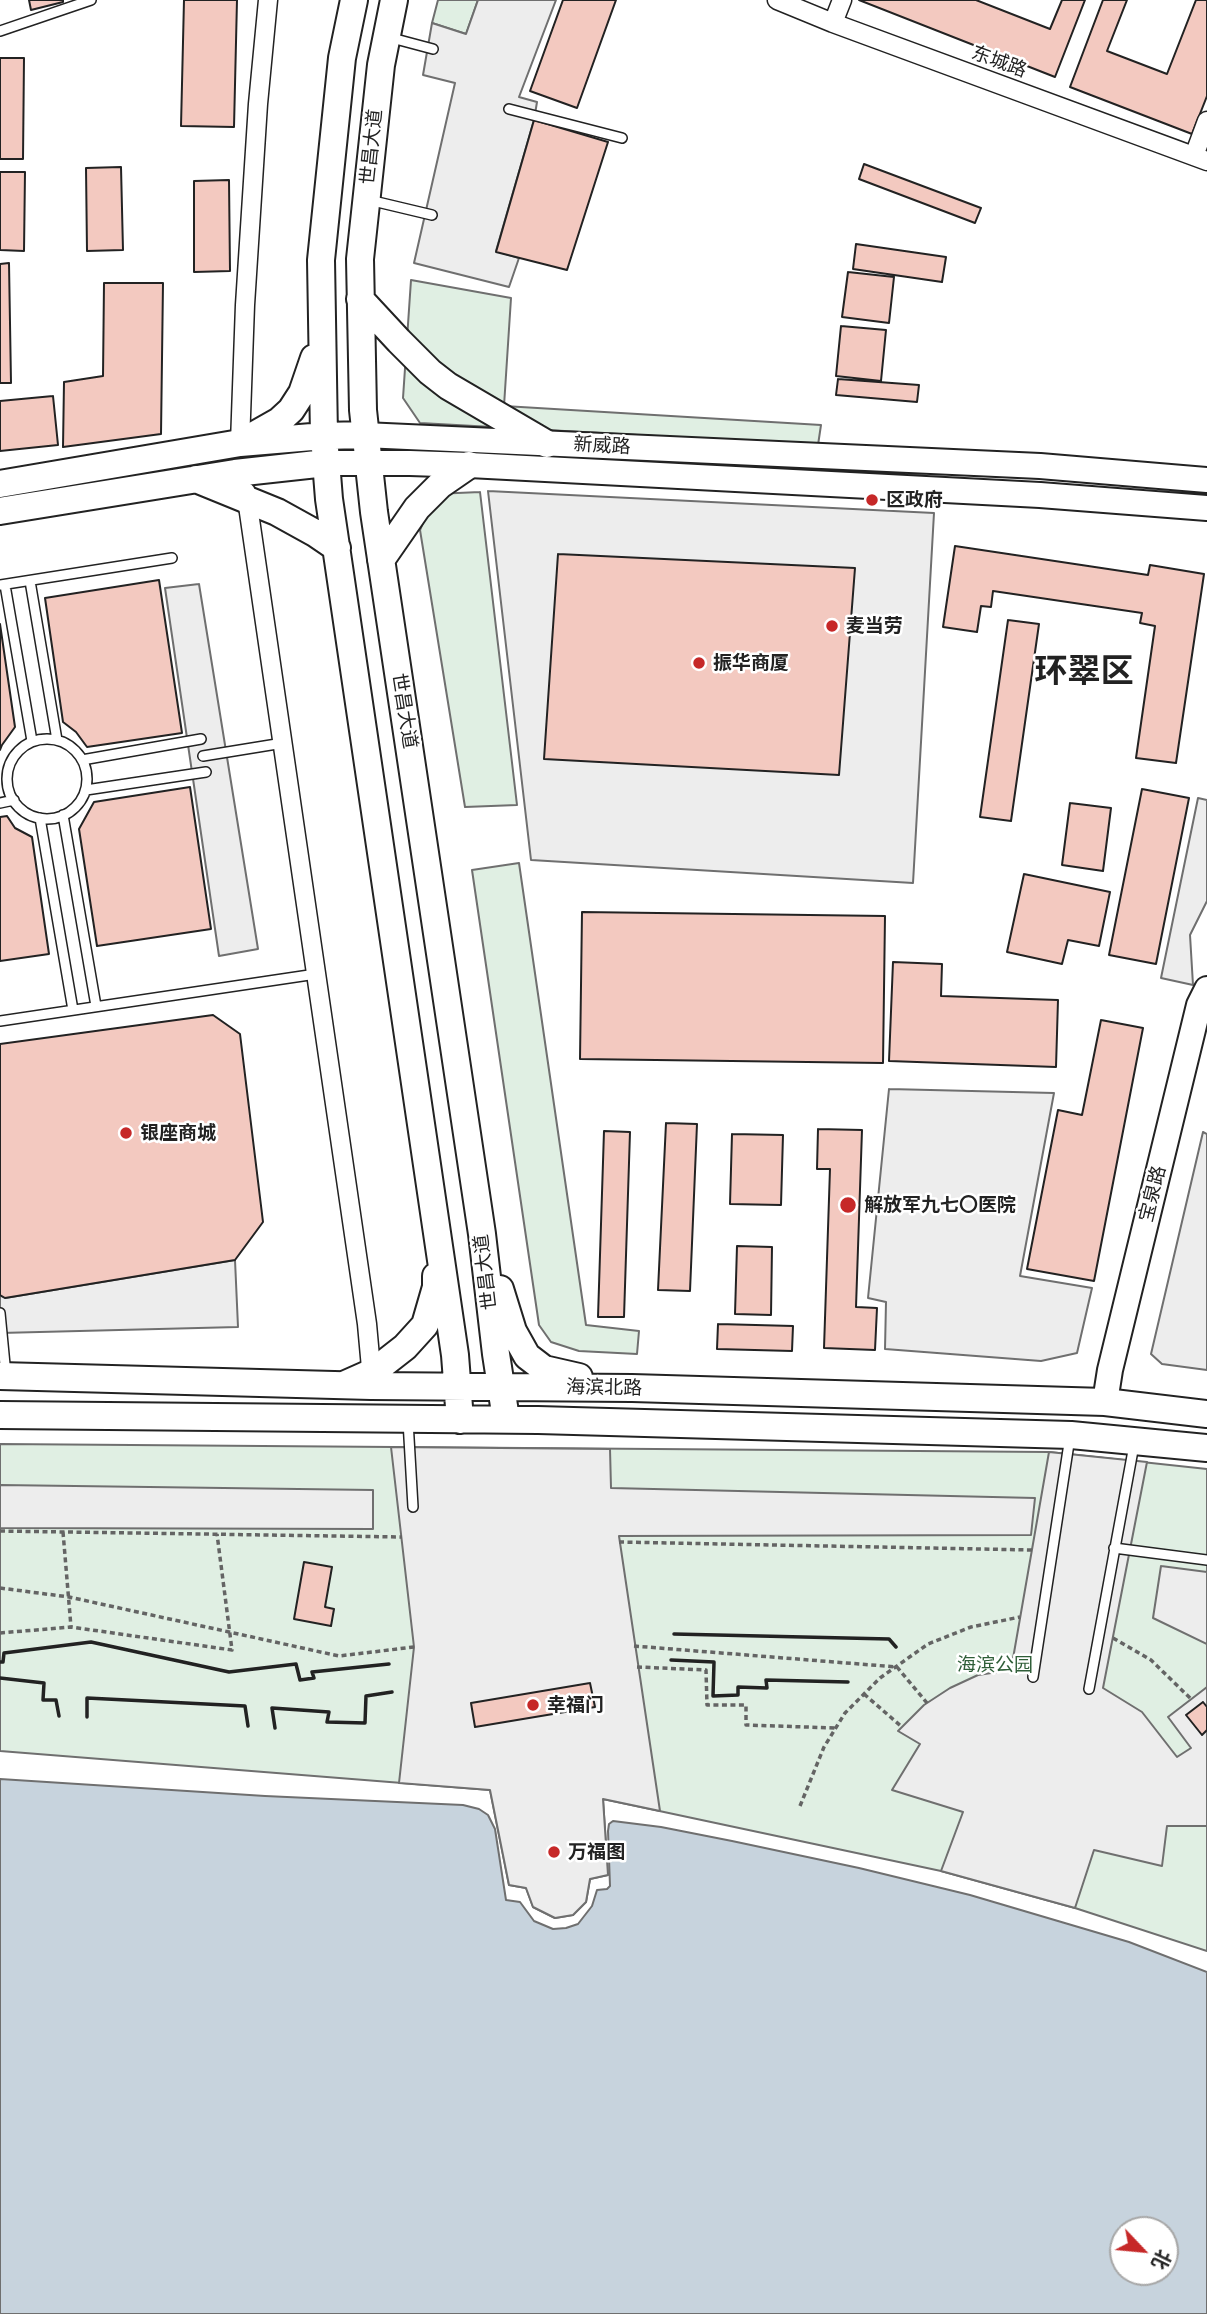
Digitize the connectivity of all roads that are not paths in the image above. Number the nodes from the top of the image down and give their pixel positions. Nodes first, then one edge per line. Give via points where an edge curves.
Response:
1 (91, 0) edge
2 (268, 0) edge
3 (354, 0) edge
4 (394, 0) edge
5 (777, 0) edge
6 (842, 0) edge
7 (833, 23) junction
8 (0, 31) edge
9 (387, 37) junction
10 (433, 49) dead end
11 (509, 109) dead end
12 (1207, 121) edge
13 (622, 138) dead end
14 (1200, 159) edge
15 (366, 200) junction
16 (432, 215) dead end
17 (360, 299) junction
18 (322, 329) junction
19 (365, 435) junction
20 (324, 436) junction
21 (240, 443) junction
22 (547, 444) junction
23 (326, 463) junction
24 (367, 463) junction
25 (469, 466) junction
26 (243, 472) junction
27 (196, 479) junction
28 (1207, 480) edge
29 (1064, 483) junction
30 (0, 484) edge
31 (247, 500) junction
32 (1207, 508) edge
33 (0, 511) edge
34 (337, 548) junction
35 (172, 558) dead end
36 (381, 560) junction
37 (30, 581) junction
38 (2, 585) edge
39 (201, 739) dead end
40 (57, 740) junction
41 (32, 741) junction
42 (282, 743) junction
43 (203, 756) dead end
44 (82, 760) junction
45 (4, 770) edge
46 (206, 772) dead end
47 (86, 790) junction
48 (14, 800) junction
49 (0, 803) edge
50 (62, 815) junction
51 (40, 818) junction
52 (316, 974) junction
53 (1204, 1001) edge
54 (96, 1006) junction
55 (74, 1010) junction
56 (0, 1021) edge
57 (436, 1229) junction
58 (482, 1234) junction
59 (0, 1313) edge
60 (3, 1376) edge
61 (372, 1379) junction
62 (501, 1386) junction
63 (458, 1387) junction
64 (632, 1388) junction
65 (1105, 1402) junction
66 (1207, 1414) edge
67 (0, 1415) edge
68 (408, 1419) junction
69 (506, 1419) junction
70 (460, 1420) junction
71 (1071, 1435) junction
72 (1135, 1440) junction
73 (1207, 1448) edge
74 (413, 1507) dead end
75 (1114, 1548) junction
76 (1207, 1560) edge
77 (1033, 1677) dead end
78 (1089, 1689) dead end

1 - 8 lane
2 - 21 street via 245,305
3 - 18 main road, 世昌大道 via 342,58 321,260
4 - 9 main road, 世昌大道
5 - 7 street, 东城路
6 - 7 street
7 - 14 street, 东城路
9 - 10 lane
9 - 15 main road, 世昌大道
11 - 13 lane
12 - 14 street
15 - 16 lane
15 - 17 main road, 世昌大道
17 - 19 main road, 世昌大道
17 - 22 main road via 448,386
18 - 20 main road, 世昌大道
18 - 21 main road via 302,393 291,410
19 - 20 main road, 新威路
19 - 22 main road, 新威路
19 - 24 main road, 世昌大道
20 - 21 main road, 新威路
20 - 23 main road, 世昌大道
21 - 30 main road, 新威路
22 - 29 main road, 新威路
23 - 24 main road, 新威路
23 - 26 main road, 新威路
23 - 34 main road, 世昌大道
24 - 25 main road, 新威路
24 - 36 main road, 世昌大道
25 - 29 main road, 新威路
25 - 36 main road via 417,508
26 - 27 main road, 新威路
26 - 31 street
27 - 31 main road
27 - 33 main road, 新威路
28 - 29 main road, 新威路
29 - 32 main road, 新威路
31 - 34 main road via 298,523
31 - 42 street
34 - 57 main road, 世昌大道
35 - 37 lane
36 - 58 main road, 世昌大道
37 - 38 lane
37 - 40 lane
38 - 41 lane
39 - 44 lane
40 - 41 lane
40 - 44 lane via 69,744
41 - 45 lane
42 - 43 lane
42 - 52 street
44 - 47 lane
45 - 48 lane
46 - 47 lane
47 - 50 lane via 79,803
48 - 49 lane
48 - 51 lane
50 - 51 lane
50 - 54 lane
51 - 55 lane
52 - 54 lane
52 - 61 street
53 - 65 main road, 宝泉路
54 - 55 lane
55 - 56 lane
57 - 61 main road via 436,1287 425,1325
57 - 63 main road, 世昌大道
58 - 62 main road, 世昌大道
58 - 64 main road via 513,1331 527,1356 544,1369
59 - 60 lane
60 - 61 main road via 342,1385
61 - 63 main road, 海滨北路
62 - 63 main road, 海滨北路
62 - 64 main road, 海滨北路
62 - 69 main road, 世昌大道
63 - 70 main road, 世昌大道
64 - 65 main road, 海滨北路
65 - 66 main road, 海滨北路
67 - 68 main road, 海滨北路
68 - 70 main road, 海滨北路
68 - 74 lane
69 - 70 main road, 海滨北路
69 - 71 main road, 海滨北路
71 - 72 main road, 海滨北路
71 - 77 lane
72 - 73 main road, 海滨北路
72 - 75 lane
75 - 76 lane
75 - 78 lane

